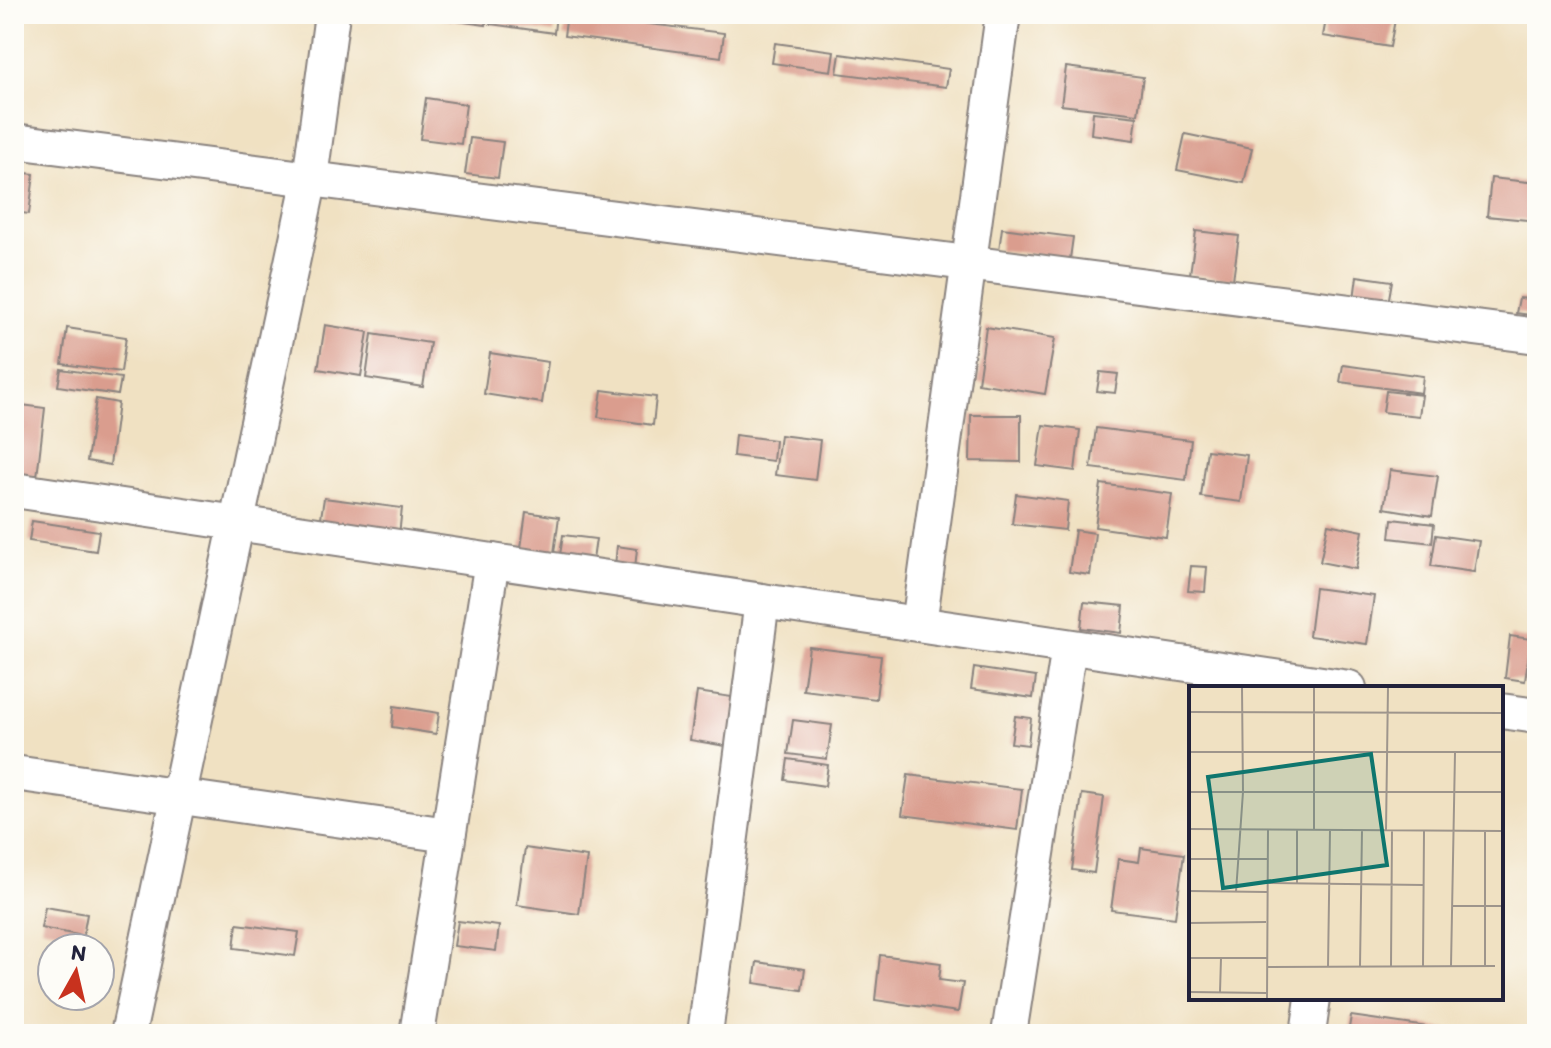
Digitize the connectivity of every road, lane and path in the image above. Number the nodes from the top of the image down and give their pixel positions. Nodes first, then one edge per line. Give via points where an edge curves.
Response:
1 (332, 14) edge
2 (1003, 14) edge
3 (14, 141) edge
4 (310, 178) junction
5 (969, 262) junction
6 (1537, 336) edge
7 (14, 490) edge
8 (237, 523) junction
9 (492, 561) junction
10 (762, 601) junction
11 (919, 624) junction
12 (1069, 647) junction
13 (1335, 686) edge
14 (1503, 711) edge
15 (1537, 716) edge
16 (14, 773) edge
17 (179, 796) junction
18 (448, 835) junction
19 (1313, 1000) edge
20 (128, 1034) edge
21 (417, 1034) edge
22 (705, 1034) edge
23 (1009, 1034) edge
24 (1308, 1034) edge

1 - 4 street
2 - 5 street
3 - 4 street
4 - 5 street
4 - 8 street
5 - 6 street
5 - 11 street
7 - 8 street
8 - 9 street
8 - 17 street
9 - 10 street
9 - 18 street
10 - 11 street
10 - 22 street
11 - 12 street
12 - 13 street
12 - 23 street
14 - 15 street
16 - 17 street
17 - 18 street
17 - 20 street
18 - 21 street
19 - 24 street

